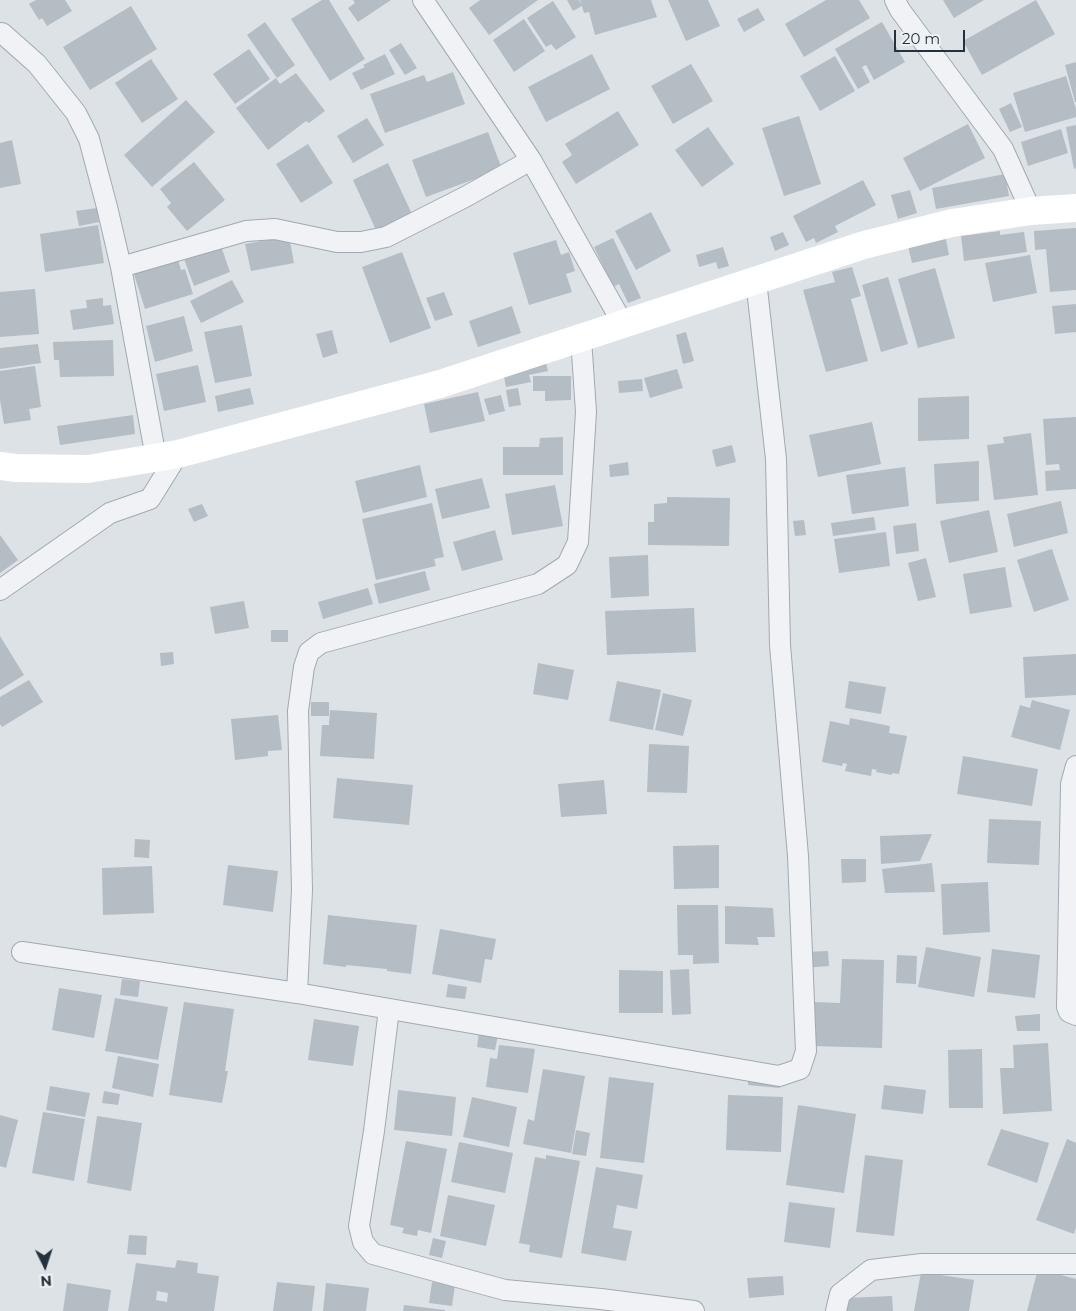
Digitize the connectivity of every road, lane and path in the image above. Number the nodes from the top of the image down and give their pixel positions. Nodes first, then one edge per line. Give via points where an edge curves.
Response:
1 (423, 0) edge
2 (894, 0) edge
3 (2, 33) dead end
4 (531, 160) junction
5 (1076, 208) edge
6 (1031, 211) junction
7 (121, 267) junction
8 (756, 280) junction
9 (623, 324) junction
10 (581, 338) junction
11 (167, 456) junction
12 (0, 466) edge
13 (0, 590) edge
14 (1076, 766) edge
15 (22, 952) dead end
16 (297, 993) junction
17 (389, 1009) junction
18 (1076, 1014) edge
19 (1076, 1264) edge
20 (694, 1311) edge
21 (836, 1311) edge

1 - 4 street
2 - 6 street via 1003,149
3 - 7 street via 37,64 76,113 89,139
4 - 7 street via 386,237 337,242 275,229 246,231
4 - 9 street
5 - 6 street
6 - 8 street via 952,223 864,245
7 - 11 street
8 - 9 street
8 - 17 street via 776,459 780,645 798,856 806,1051 800,1069 779,1076
9 - 10 street
10 - 11 street via 440,384
10 - 16 street via 586,412 578,542 567,565 538,584 321,643 309,652 298,710 302,890
11 - 12 street via 88,470
11 - 13 street via 150,499 110,513
14 - 18 street via 1071,784 1066,1007
15 - 16 street
16 - 17 street
17 - 20 street via 360,1226 363,1242 373,1254 505,1290
19 - 21 street via 922,1264 871,1270 840,1294

